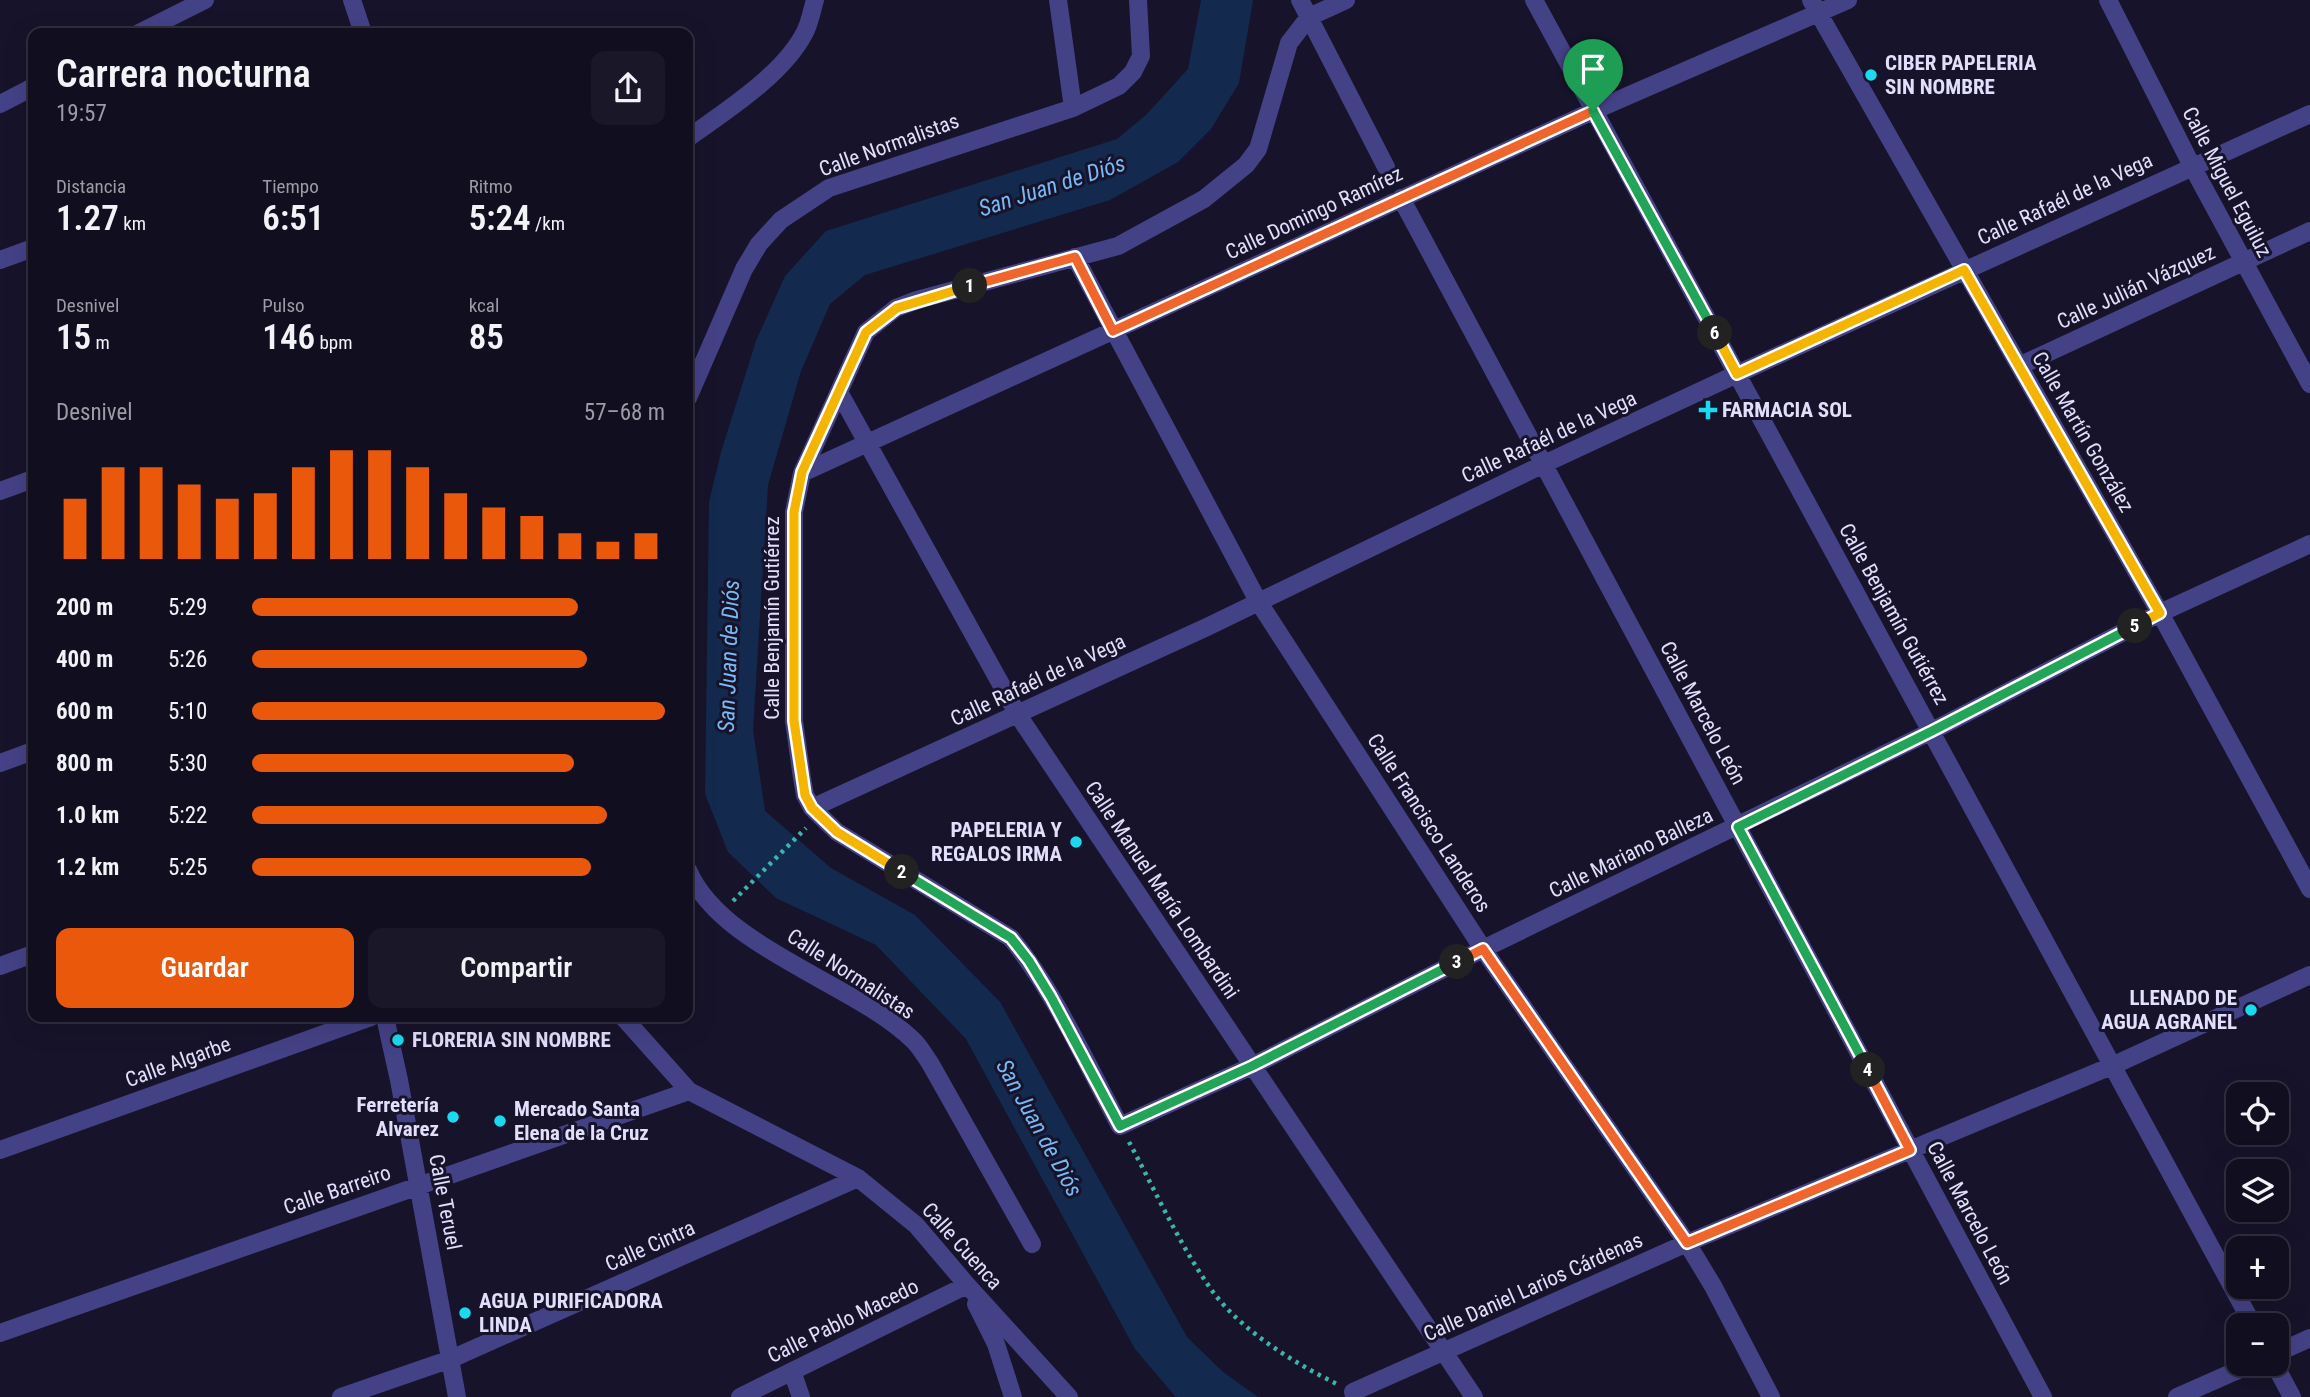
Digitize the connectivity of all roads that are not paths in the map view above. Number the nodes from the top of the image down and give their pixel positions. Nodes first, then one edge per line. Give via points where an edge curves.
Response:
1 (205, 0) edge
2 (352, 0) edge
3 (815, 0) edge
4 (1059, 0) edge
5 (1138, 0) edge
6 (1300, 0) edge
7 (1346, 0) edge
8 (1534, 0) edge
9 (1848, 0) edge
10 (2108, 0) edge
11 (1814, 6) edge
12 (1309, 17) junction
13 (149, 28) edge
14 (361, 28) edge
15 (28, 90) edge
16 (0, 104) edge
17 (1073, 108) junction
18 (1593, 111) junction
19 (2310, 114) edge
20 (693, 134) edge
21 (2192, 166) junction
22 (1387, 167) dead end
23 (1401, 198) junction
24 (2310, 231) edge
25 (28, 250) edge
26 (1075, 257) junction
27 (0, 260) edge
28 (2243, 262) junction
29 (1964, 270) junction
30 (1113, 331) junction
31 (2019, 366) junction
32 (1737, 374) junction
33 (2310, 384) edge
34 (693, 386) edge
35 (839, 392) junction
36 (866, 444) junction
37 (1544, 464) junction
38 (802, 472) junction
39 (28, 481) edge
40 (0, 491) edge
41 (2310, 544) edge
42 (1258, 601) junction
43 (2160, 613) junction
44 (1018, 715) junction
45 (1932, 731) junction
46 (28, 753) edge
47 (0, 763) edge
48 (812, 808) junction
49 (1738, 827) junction
50 (693, 880) edge
51 (2310, 889) edge
52 (1483, 949) junction
53 (28, 956) edge
54 (0, 966) edge
55 (2310, 975) edge
56 (357, 1022) edge
57 (386, 1022) edge
58 (627, 1022) edge
59 (2114, 1065) junction
60 (1252, 1066) junction
61 (689, 1091) junction
62 (1120, 1126) joint
63 (0, 1150) edge
64 (1910, 1150) junction
65 (858, 1178) junction
66 (419, 1186) junction
67 (1687, 1243) junction
68 (1032, 1244) dead end
69 (967, 1285) junction
70 (2247, 1313) edge
71 (0, 1333) edge
72 (2310, 1338) edge
73 (2289, 1348) edge
74 (1443, 1351) junction
75 (452, 1359) junction
76 (793, 1371) junction
77 (2226, 1375) edge
78 (2281, 1376) edge
79 (1353, 1392) road end
80 (341, 1397) edge
81 (457, 1397) edge
82 (740, 1397) edge
83 (801, 1397) edge
84 (1013, 1397) edge
85 (1069, 1397) edge
86 (1474, 1397) edge
87 (1771, 1397) edge
88 (2043, 1397) edge
89 (2177, 1397) edge
90 (2292, 1397) edge

1 - 13 street
2 - 14 street
3 - 20 street via 806,32 785,61
4 - 17 street
5 - 17 street, Calle Normalistas via 1141,56 1133,72 1119,86
6 - 12 street
7 - 12 street
8 - 18 street, Calle Benjamín Gutiérrez
9 - 11 street, Calle Domingo Ramírez
10 - 21 street, Calle Miguel Eguiluz
11 - 18 street, Calle Domingo Ramírez
11 - 29 street, Calle Martín González
12 - 22 street
12 - 26 street, Calle Benjamín Gutiérrez via 1289,43 1264,135 1246,165 1191,206 1118,246
15 - 16 street
17 - 34 street, Calle Normalistas via 829,188 781,220 744,269
18 - 23 street, Calle Domingo Ramírez
18 - 32 street, Calle Benjamín Gutiérrez
19 - 21 street, Calle Rafaél de la Vega
21 - 28 street, Calle Miguel Eguiluz
21 - 29 street, Calle Rafaél de la Vega
23 - 30 street, Calle Domingo Ramírez
23 - 37 street, Calle Marcelo León
24 - 28 street, Calle Julián Vázquez
25 - 27 street
26 - 30 street, Calle Francisco Landeros
26 - 35 street, Calle Benjamín Gutiérrez via 897,308 866,332
28 - 31 street, Calle Julián Vázquez
28 - 33 street, Calle Miguel Eguiluz
29 - 31 street, Calle Martín González
29 - 32 street, Calle Rafaél de la Vega
30 - 36 street, Calle Domingo Ramírez
30 - 42 street, Calle Francisco Landeros
31 - 43 street, Calle Martín González
32 - 37 street, Calle Rafaél de la Vega
32 - 45 street, Calle Benjamín Gutiérrez
35 - 36 street, Calle Manuel María Lombardini
35 - 38 street, Calle Benjamín Gutiérrez
36 - 38 street, Calle Domingo Ramírez
36 - 44 street, Calle Manuel María Lombardini
37 - 42 street, Calle Rafaél de la Vega
37 - 49 street, Calle Marcelo León
38 - 48 street, Calle Benjamín Gutiérrez via 794,512 794,721 803,787
39 - 40 street
41 - 43 street, Calle Mariano Balleza
42 - 44 street, Calle Rafaél de la Vega
42 - 52 street, Calle Francisco Landeros
43 - 45 street, Calle Mariano Balleza
43 - 51 street, Calle Martín González
44 - 48 street, Calle Rafaél de la Vega
44 - 60 street, Calle Manuel María Lombardini
45 - 49 street, Calle Mariano Balleza
45 - 59 street, Calle Benjamín Gutiérrez
46 - 47 street
48 - 62 street, Calle Benjamín Gutiérrez via 837,832 1011,938 1051,997
49 - 52 street, Calle Mariano Balleza
49 - 64 street, Calle Marcelo León
50 - 68 street, Calle Normalistas via 738,930 914,1041
52 - 60 street, Calle Mariano Balleza
52 - 67 street, Calle Francisco Landeros
53 - 54 street
55 - 59 street, Calle Daniel Larios Cárdenas
56 - 63 street, Calle Algarbe
57 - 66 street, Calle Teruel
58 - 61 street
59 - 64 street, Calle Daniel Larios Cárdenas
59 - 70 street, Calle Benjamín Gutiérrez
60 - 62 street, Calle Mariano Balleza
60 - 74 street, Calle Manuel María Lombardini
61 - 65 street, Calle Cuenca
61 - 66 street, Calle Barreiro
64 - 67 street, Calle Daniel Larios Cárdenas
64 - 88 street, Calle Marcelo León
65 - 69 street, Calle Cuenca via 916,1225
65 - 75 street, Calle Cintra
66 - 71 street, Calle Barreiro
66 - 75 street, Calle Teruel
67 - 74 street, Calle Daniel Larios Cárdenas
67 - 87 street, Calle Francisco Landeros
69 - 76 street, Calle Pablo Macedo
69 - 84 street via 996,1344
69 - 85 street, Calle Cuenca
72 - 73 street
74 - 79 street, Calle Daniel Larios Cárdenas
74 - 86 street, Calle Manuel María Lombardini
75 - 80 street, Calle Cintra
75 - 81 street, Calle Teruel
76 - 82 street, Calle Pablo Macedo
76 - 83 street
77 - 89 street
78 - 90 street

